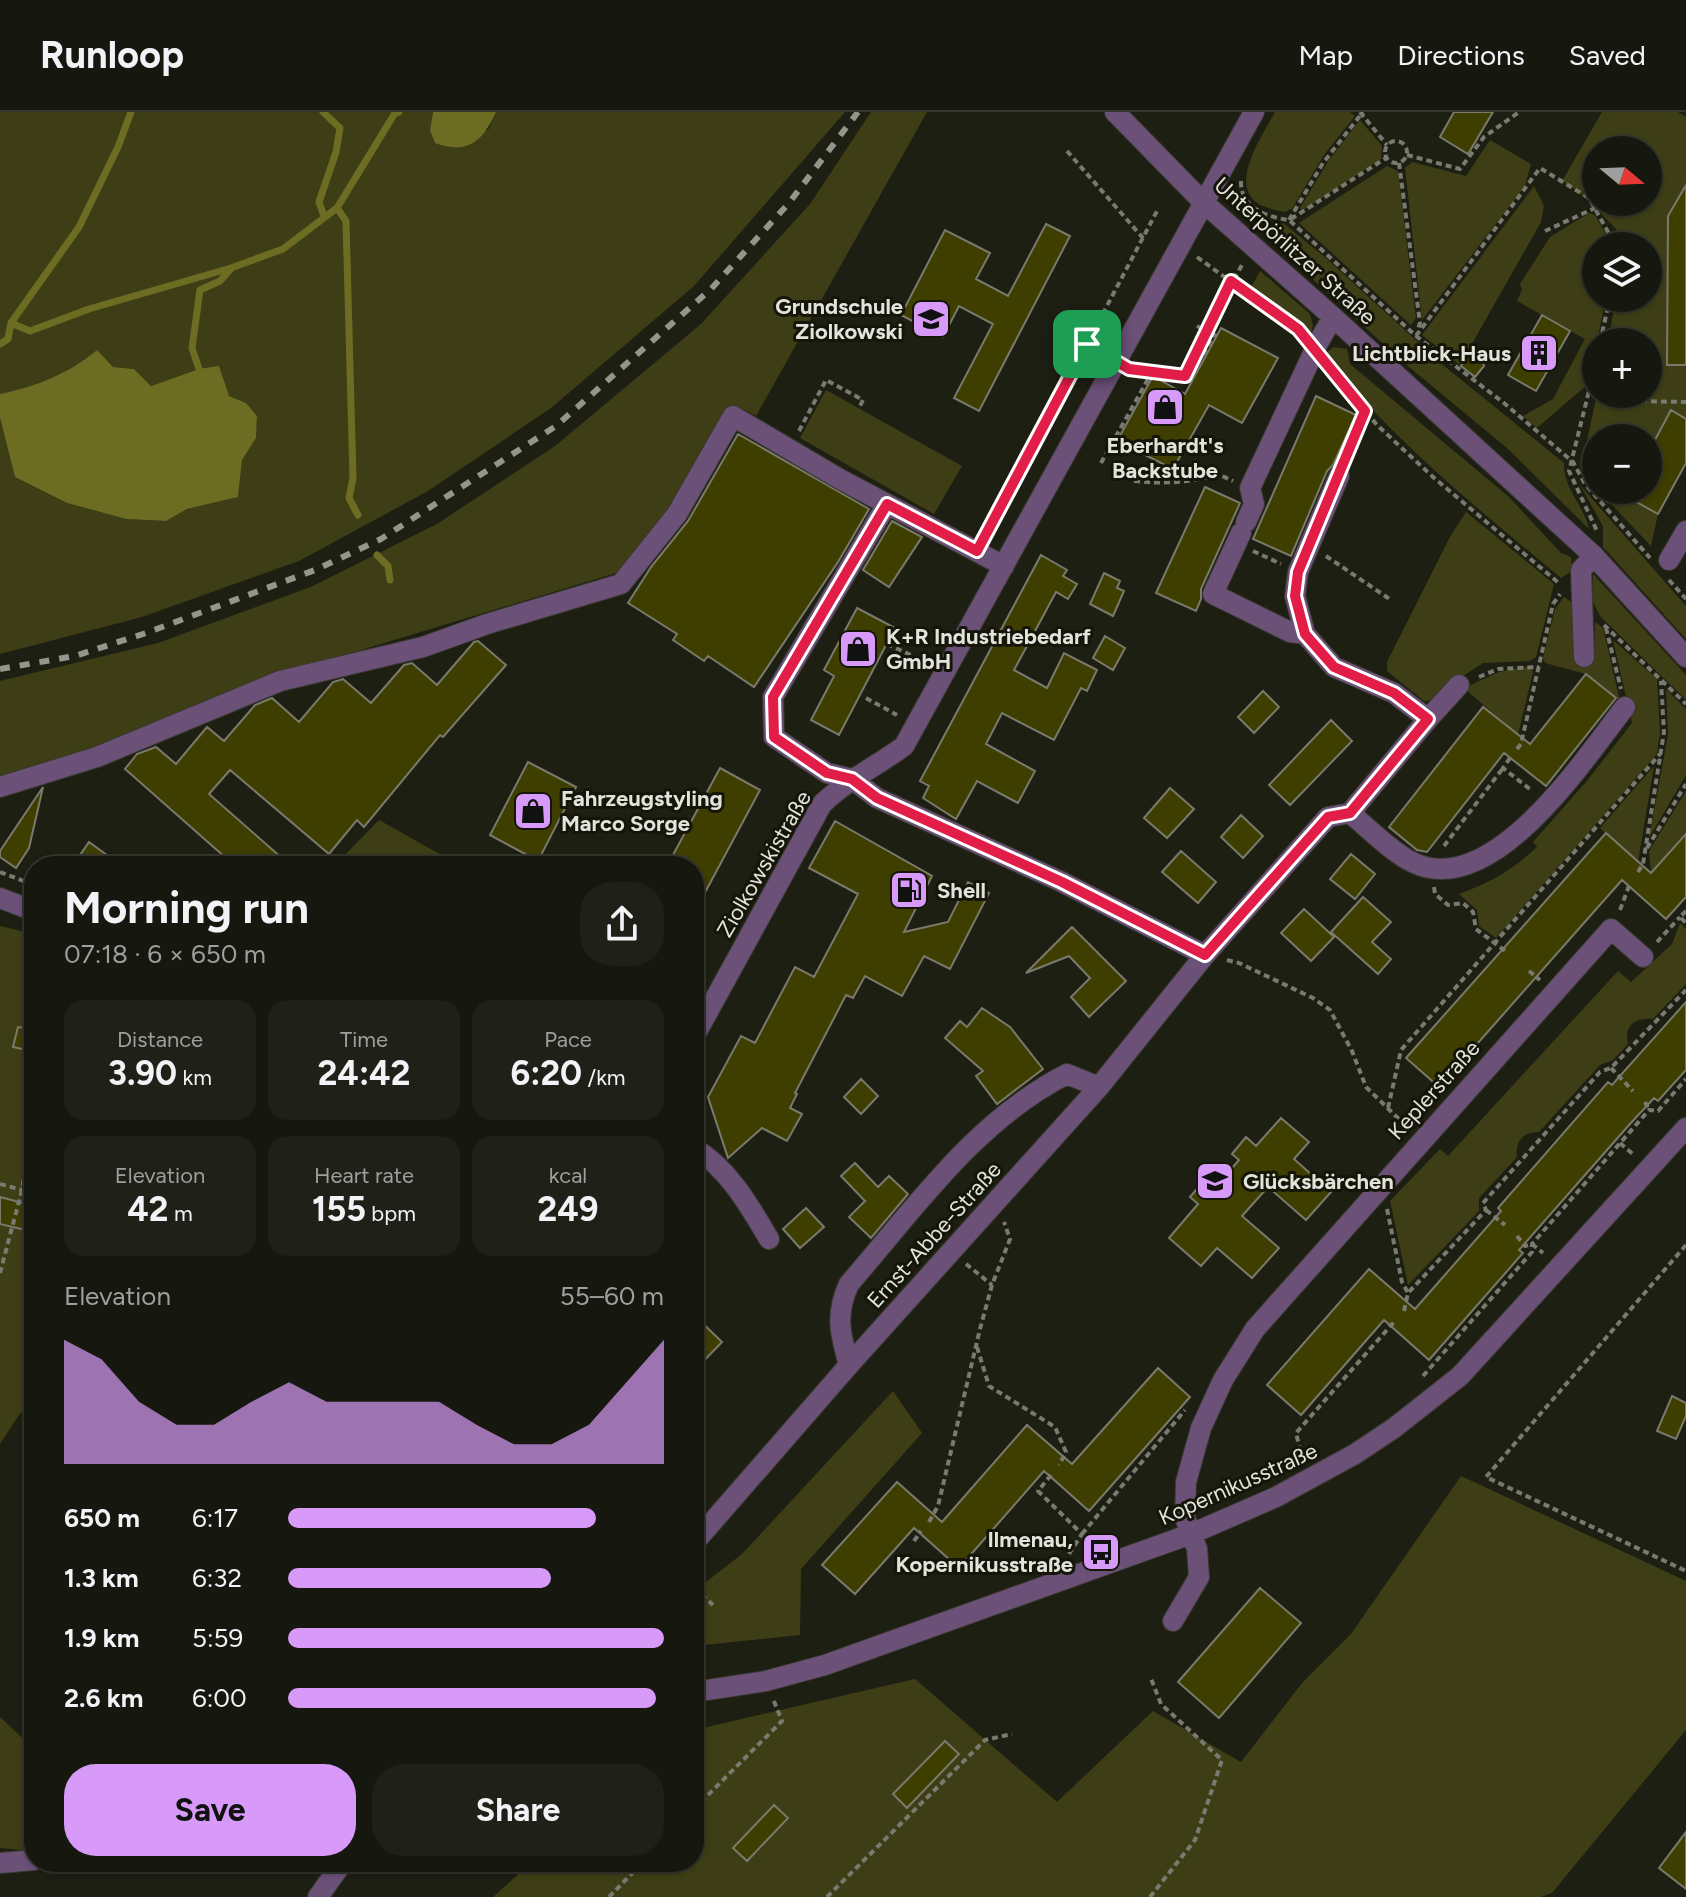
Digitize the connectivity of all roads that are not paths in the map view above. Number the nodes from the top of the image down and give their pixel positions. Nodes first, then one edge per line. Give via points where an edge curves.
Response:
1 (1115, 112) edge
2 (1254, 112) edge
3 (1203, 202) junction
4 (1333, 317) junction
5 (1339, 476) road end
6 (887, 504) junction
7 (1686, 531) edge
8 (1594, 556) junction
9 (1660, 564) road end
10 (1004, 566) junction
11 (1305, 634) junction
12 (1584, 657) dead end
13 (1686, 657) edge
14 (1459, 685) road end
15 (1625, 707) road end
16 (1428, 719) junction
17 (852, 779) junction
18 (0, 787) edge
19 (1350, 813) junction
20 (0, 898) edge
21 (24, 907) edge
22 (1205, 955) junction
23 (1643, 957) road end
24 (704, 1019) edge
25 (1099, 1087) junction
26 (1686, 1128) edge
27 (704, 1154) edge
28 (769, 1239) dead end
29 (849, 1365) junction
30 (704, 1532) edge
31 (1191, 1534) junction
32 (1173, 1621) dead end
33 (704, 1690) edge
34 (24, 1861) edge
35 (0, 1863) edge
36 (336, 1872) edge
37 (318, 1897) edge

1 - 3 street, Unterpörlitzer Straße
2 - 3 street, Ziolkowskistraße
3 - 4 street, Unterpörlitzer Straße
3 - 10 street, Ziolkowskistraße
4 - 8 street, Unterpörlitzer Straße
4 - 11 street via 1250,488 1254,504 1213,594 1290,632
5 - 11 street via 1298,572 1295,596
6 - 10 street
6 - 17 street via 773,697 774,737 827,773
6 - 18 street via 733,416 677,514 621,584 423,647 280,681 97,757
7 - 9 street
8 - 12 street via 1581,570
8 - 13 street, Unterpörlitzer Straße
10 - 17 street, Ziolkowskistraße via 904,746
11 - 16 street via 1334,667 1394,693
14 - 16 street
15 - 19 street via 1549,804 1484,857 1458,868 1440,870 1412,862
16 - 19 street
17 - 22 street via 877,798 1062,882
17 - 24 street, Ziolkowskistraße via 822,804
19 - 22 street, Ernst-Abbe-Straße via 1328,817
20 - 21 street
22 - 25 street, Ernst-Abbe-Straße
23 - 31 street, Keplerstraße via 1611,929 1255,1329 1201,1428 1186,1482 1184,1506
25 - 29 street, Ernst-Abbe-Straße
25 - 29 street via 1067,1074 1038,1088 979,1135 849,1284 839,1305
26 - 31 street, Kopernikusstraße via 1460,1376 1394,1428 1309,1481
27 - 28 street via 744,1197
29 - 30 street, Ernst-Abbe-Straße
31 - 32 street, Keplerstraße via 1199,1577
31 - 33 street, Kopernikusstraße via 825,1665
34 - 35 street
36 - 37 street

